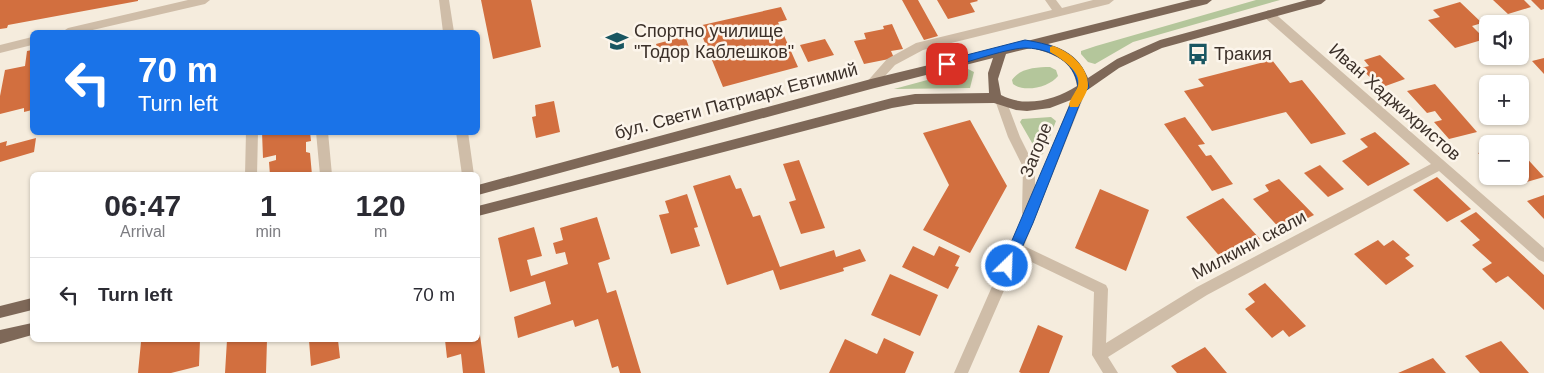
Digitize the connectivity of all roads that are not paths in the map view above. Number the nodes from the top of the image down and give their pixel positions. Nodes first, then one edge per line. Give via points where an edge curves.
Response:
1 (205, 0) edge
2 (444, 0) edge
3 (1050, 0) edge
4 (1108, 0) edge
5 (1205, 0) edge
6 (1321, 0) edge
7 (1058, 12) junction
8 (1268, 14) junction
9 (77, 30) edge
10 (448, 30) edge
11 (30, 42) edge
12 (1025, 44) junction
13 (0, 49) edge
14 (1004, 49) junction
15 (871, 84) junction
16 (1081, 89) junction
17 (999, 100) junction
18 (252, 135) edge
19 (322, 135) edge
20 (462, 135) edge
21 (1440, 165) junction
22 (251, 172) edge
23 (326, 172) edge
24 (468, 172) edge
25 (480, 189) edge
26 (480, 210) edge
27 (1027, 223) junction
28 (1015, 248) junction
29 (1544, 256) edge
30 (30, 304) edge
31 (0, 312) edge
32 (30, 330) edge
33 (1, 340) edge
34 (1099, 355) junction
35 (961, 373) edge
36 (1111, 373) edge

1 - 9 street
2 - 10 street
3 - 7 street
4 - 7 street
5 - 12 main road
6 - 8 main road
7 - 15 street via 920,46 891,62
8 - 16 main road via 1140,52
8 - 21 street, Иван Хаджихристов
11 - 13 street
12 - 14 main road
12 - 16 main road via 1054,50 1071,59 1080,71
14 - 15 main road, бул. Свети Патриарх Евтимий
14 - 17 main road via 992,79
15 - 25 main road, бул. Свети Патриарх Евтимий
16 - 17 main road via 1047,103 1017,106
16 - 27 street, Загоре
17 - 26 main road via 915,99 892,103
17 - 27 street, Загоре via 1029,167
18 - 22 street
19 - 23 street
20 - 24 street
21 - 29 street, Иван Хаджихристов
21 - 34 street, Милкини скали via 1202,291
27 - 28 street, Загоре
28 - 34 street via 1101,289
28 - 35 street, Загоре
30 - 31 main road
32 - 33 main road
34 - 36 street

